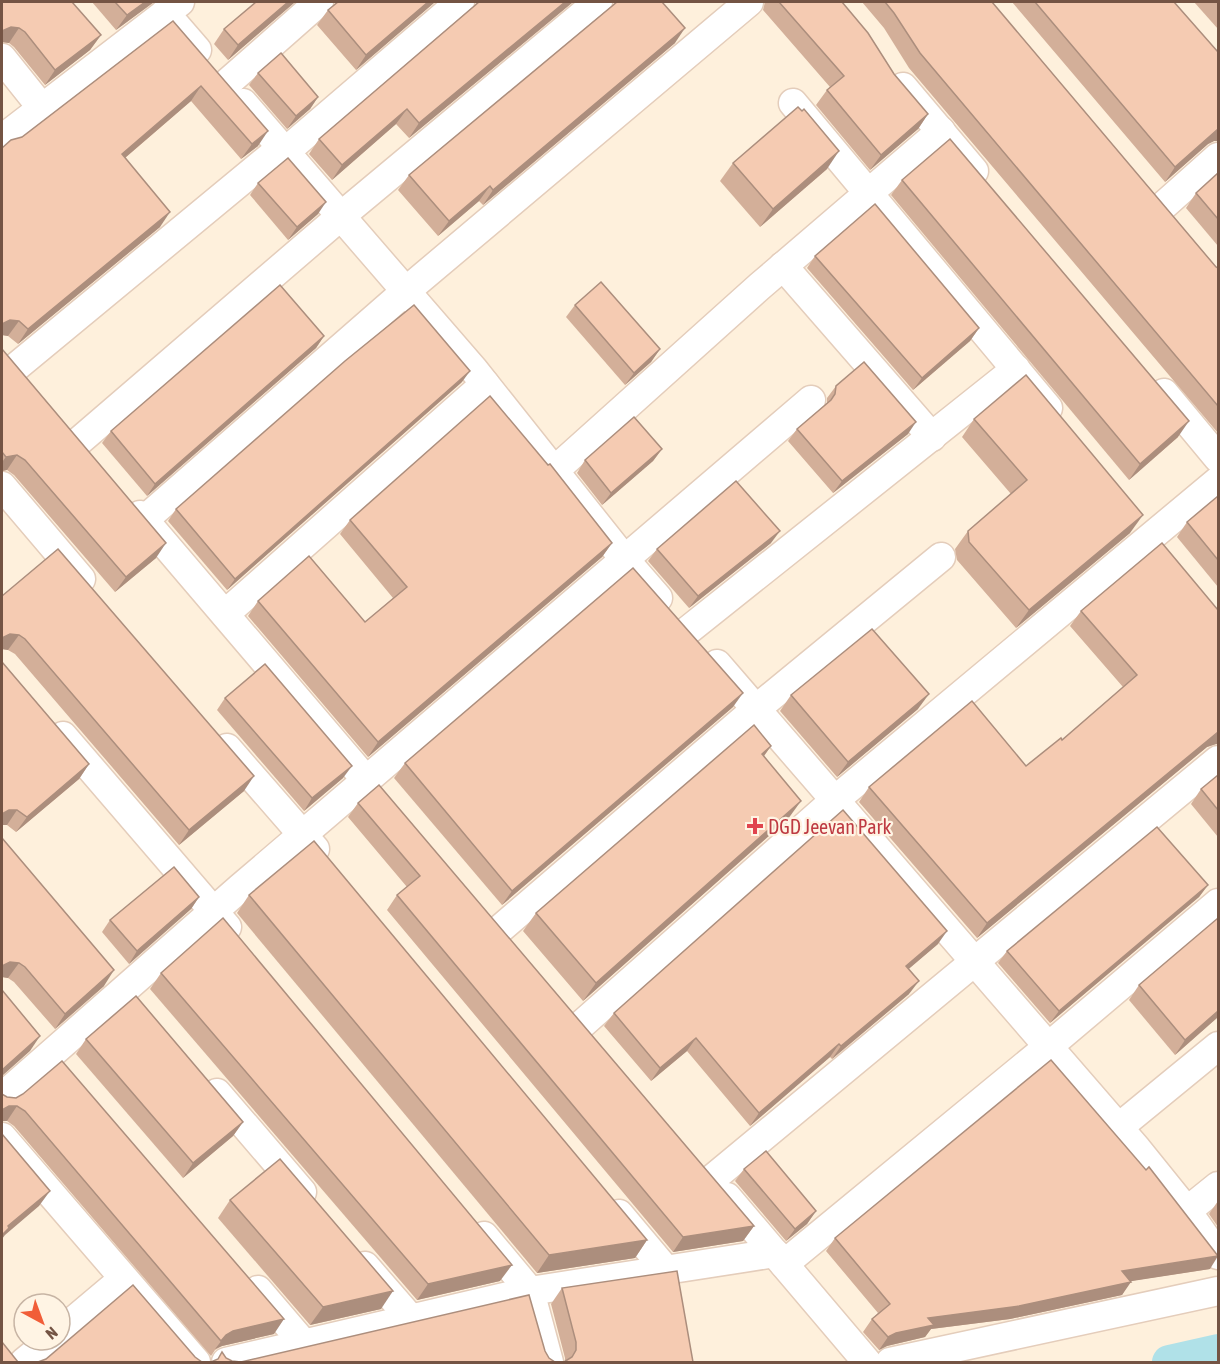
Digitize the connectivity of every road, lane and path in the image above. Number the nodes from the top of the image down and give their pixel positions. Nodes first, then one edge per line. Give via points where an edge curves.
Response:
1 (319, 2) edge
2 (460, 2) edge
3 (598, 2) edge
4 (749, 2) edge
5 (172, 7) edge
6 (2, 58) edge
7 (890, 68) edge
8 (226, 84) junction
9 (793, 103) dead end
10 (42, 108) junction
11 (941, 131) junction
12 (2, 139) edge
13 (283, 150) junction
14 (1218, 158) edge
15 (869, 194) junction
16 (995, 195) edge
17 (1163, 205) edge
18 (341, 216) junction
19 (783, 266) junction
20 (406, 291) junction
21 (16, 367) edge
22 (1016, 369) junction
23 (1149, 376) edge
24 (485, 384) junction
25 (811, 400) dead end
26 (1067, 430) edge
27 (932, 437) junction
28 (78, 442) edge
29 (1218, 458) edge
30 (554, 471) junction
31 (1218, 481) edge
32 (2, 486) edge
33 (122, 494) edge
34 (144, 520) junction
35 (941, 557) dead end
36 (625, 560) junction
37 (102, 602) edge
38 (225, 614) junction
39 (687, 631) junction
40 (756, 709) junction
41 (47, 718) edge
42 (210, 728) edge
43 (1218, 760) edge
44 (374, 784) junction
45 (835, 800) junction
46 (303, 835) junction
47 (333, 871) edge
48 (1218, 903) edge
49 (214, 911) junction
50 (500, 929) edge
51 (244, 947) edge
52 (975, 961) junction
53 (581, 1025) edge
54 (1049, 1046) junction
55 (1218, 1046) edge
56 (204, 1078) edge
57 (2, 1097) edge
58 (1118, 1128) junction
59 (2, 1137) edge
60 (1218, 1186) edge
61 (606, 1197) edge
62 (1187, 1211) junction
63 (319, 1212) edge
64 (470, 1218) edge
65 (350, 1247) edge
66 (1218, 1255) edge
67 (779, 1259) junction
68 (666, 1270) junction
69 (244, 1274) edge
70 (123, 1279) junction
71 (530, 1291) junction
72 (1218, 1291) edge
73 (411, 1319) junction
74 (72, 1322) edge
75 (305, 1345) junction
76 (36, 1352) edge
77 (24, 1362) edge
78 (195, 1362) edge
79 (226, 1362) edge
80 (549, 1362) edge
81 (867, 1362) edge
82 (890, 1362) edge

1 - 8 street
2 - 13 street
3 - 18 street
4 - 20 street
5 - 8 street
5 - 10 street via 106,44
6 - 10 street
7 - 11 street
8 - 13 street
9 - 15 street
10 - 12 street
11 - 15 street
11 - 16 street
13 - 18 street
13 - 21 street
14 - 17 street
15 - 19 street
15 - 22 street
18 - 20 street
18 - 28 street
19 - 27 street
19 - 30 street
20 - 24 street
20 - 34 street
22 - 26 street
22 - 27 street
23 - 29 street
24 - 30 street
24 - 38 street
25 - 36 street
27 - 39 street
30 - 36 street
31 - 45 street
32 - 37 street
33 - 34 street
34 - 38 street
35 - 40 street
36 - 39 street
36 - 44 street
38 - 44 street
39 - 40 street
40 - 45 street
40 - 50 street
41 - 49 street
42 - 46 street
43 - 52 street
44 - 46 street
45 - 52 street
45 - 53 street
46 - 47 street
46 - 49 street
48 - 54 street
49 - 51 street
49 - 57 street
52 - 54 street
52 - 67 street via 704,1170
54 - 58 street
54 - 67 street
55 - 58 street
56 - 63 street
58 - 62 street
59 - 70 street
60 - 62 street
61 - 68 street
62 - 66 street
64 - 71 street
65 - 73 street
67 - 68 street
67 - 81 street
68 - 71 street
69 - 75 street
70 - 74 street
70 - 78 street
71 - 73 street
71 - 80 street
72 - 82 street
73 - 75 street
75 - 79 street
76 - 77 street

